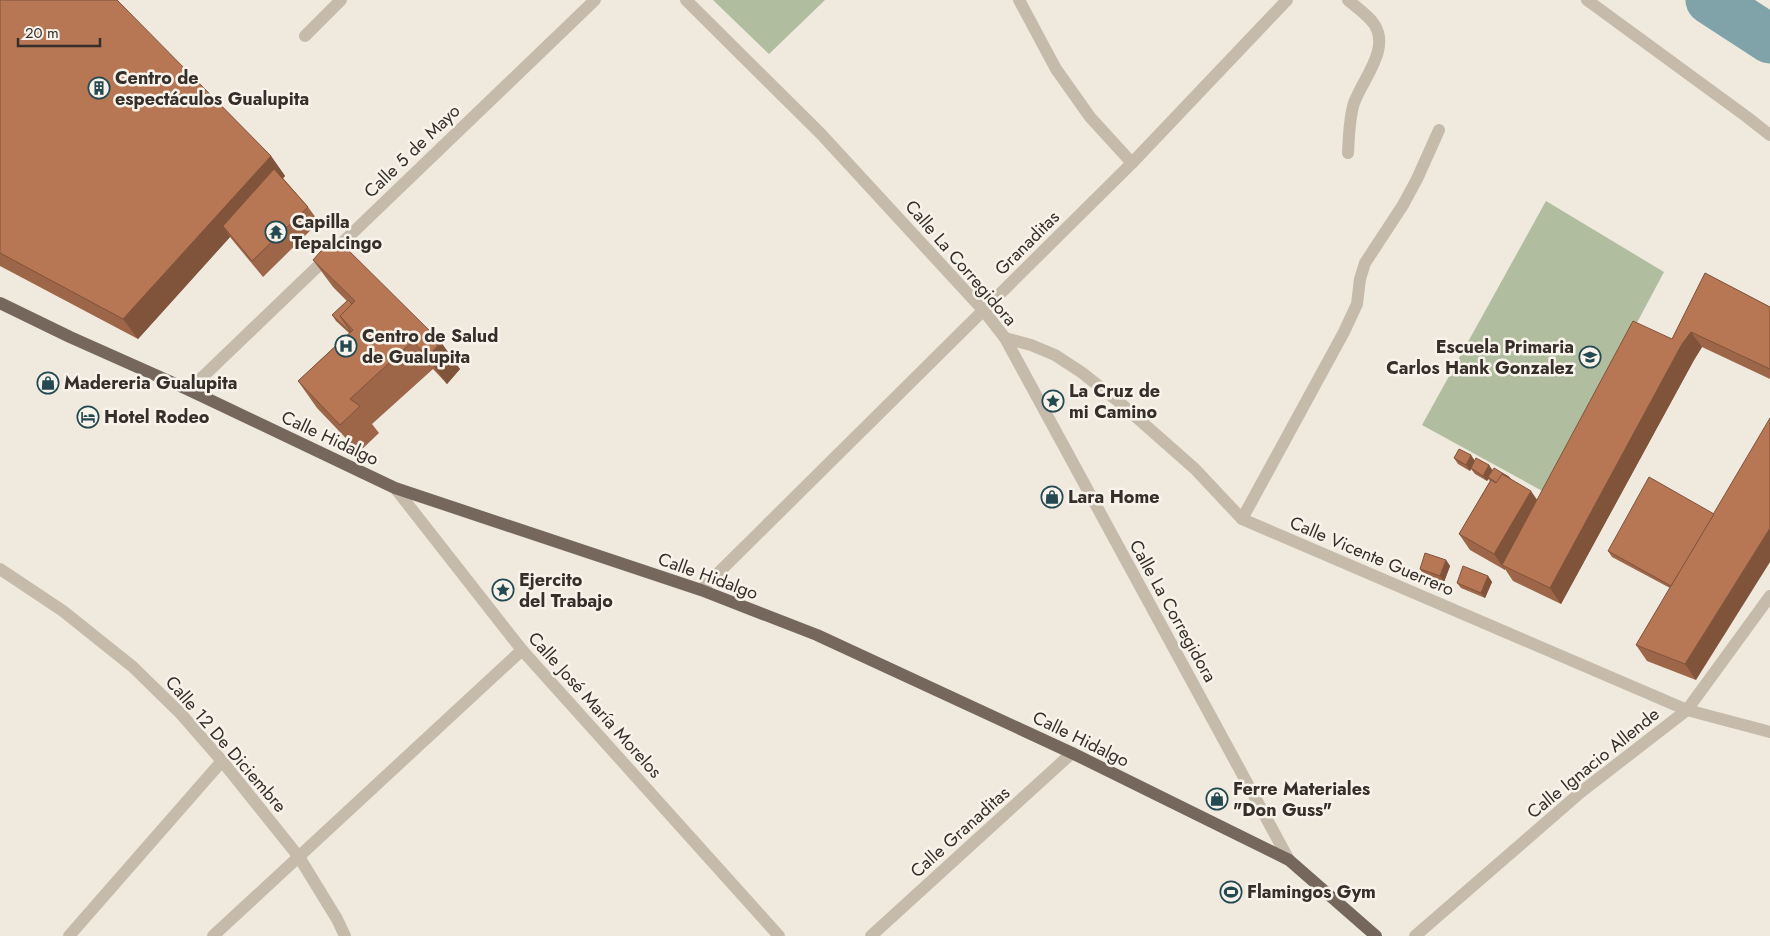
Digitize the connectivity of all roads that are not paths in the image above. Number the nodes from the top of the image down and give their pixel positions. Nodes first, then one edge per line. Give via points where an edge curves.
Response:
1 (342, 0) edge
2 (595, 0) edge
3 (686, 0) edge
4 (1019, 0) edge
5 (1287, 0) edge
6 (1348, 0) edge
7 (1587, 0) edge
8 (305, 36) dead end
9 (1438, 130) dead end
10 (1770, 136) edge
11 (1348, 153) dead end
12 (1132, 164) junction
13 (0, 303) edge
14 (984, 311) junction
15 (1004, 338) junction
16 (189, 390) junction
17 (395, 488) junction
18 (1242, 519) junction
19 (0, 568) edge
20 (702, 590) junction
21 (1770, 596) edge
22 (522, 650) junction
23 (1687, 710) junction
24 (1770, 732) edge
25 (1072, 753) junction
26 (222, 761) junction
27 (299, 857) junction
28 (1289, 860) junction
29 (69, 936) edge
30 (212, 936) edge
31 (345, 936) edge
32 (779, 936) edge
33 (872, 936) edge
34 (1376, 936) edge
35 (1415, 936) edge

1 - 8 street
2 - 16 street, Calle 5 de Mayo
3 - 14 street, Calle La Corregidora via 821,134
4 - 12 street via 1056,69 1090,117
5 - 12 street, Granaditas
6 - 11 street via 1374,24 1378,35 1373,66 1354,102
7 - 10 street
9 - 18 street via 1403,205 1365,263 1358,304
12 - 14 street, Granaditas
13 - 16 main road, Calle Hidalgo
14 - 15 street, Calle La Corregidora
14 - 20 street, Granaditas
15 - 18 street, Calle Vicente Guerrero via 1047,352 1081,372 1196,469
15 - 28 street, Calle La Corregidora
16 - 17 main road, Calle Hidalgo
17 - 20 main road, Calle Hidalgo
17 - 22 street, Calle José María Morelos
18 - 23 street, Calle Vicente Guerrero
19 - 26 street, Calle 12 De Diciembre via 63,611 133,667 181,714
20 - 25 main road, Calle Hidalgo via 818,635
21 - 23 street, Calle Ignacio Allende
22 - 27 street
22 - 32 street, Calle José María Morelos
23 - 24 street, Calle Vicente Guerrero
23 - 35 street, Calle Ignacio Allende via 1581,792
25 - 28 main road, Calle Hidalgo
25 - 33 street, Calle Granaditas
26 - 27 street, Calle 12 De Diciembre
26 - 29 street
27 - 30 street
27 - 31 street, Calle 12 De Diciembre
28 - 34 main road, Calle Hidalgo

